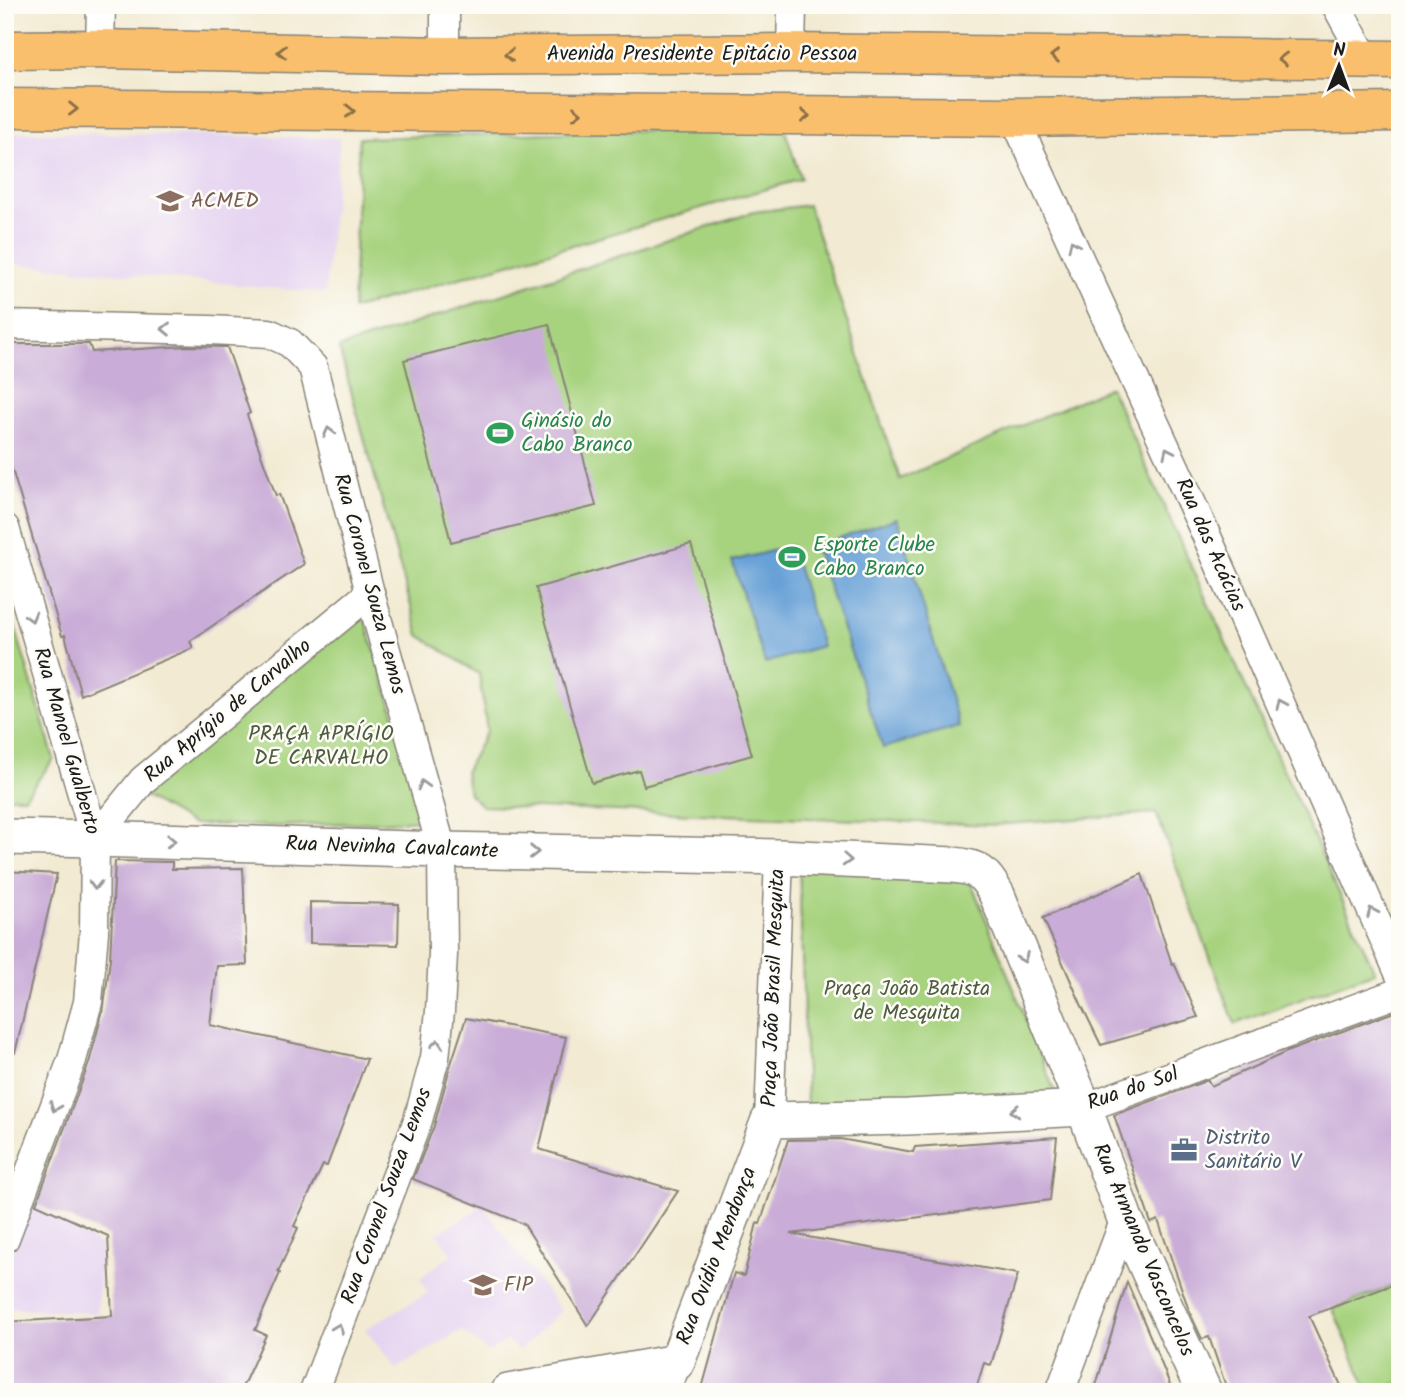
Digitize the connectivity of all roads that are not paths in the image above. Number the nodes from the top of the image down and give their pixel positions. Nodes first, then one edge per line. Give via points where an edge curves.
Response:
1 (101, 5) edge
2 (445, 5) edge
3 (792, 5) edge
4 (1336, 5) edge
5 (100, 49) junction
6 (5, 50) edge
7 (790, 53) junction
8 (445, 55) junction
9 (1383, 60) edge
10 (5, 108) edge
11 (1400, 111) edge
12 (1014, 117) junction
13 (5, 325) edge
14 (5, 528) edge
15 (370, 593) junction
16 (5, 837) edge
17 (95, 839) junction
18 (442, 850) junction
19 (779, 857) junction
20 (1400, 975) edge
21 (1400, 992) edge
22 (1084, 1108) junction
23 (769, 1120) junction
24 (1125, 1219) junction
25 (5, 1238) edge
26 (671, 1377) edge
27 (314, 1392) edge
28 (508, 1392) edge
29 (1060, 1392) edge
30 (1205, 1392) edge

1 - 5 street
2 - 8 street
3 - 7 street
4 - 9 street
5 - 6 main road, Avenida Presidente Epitácio Pessoa
8 -> 5 main road, Avenida Presidente Epitácio Pessoa
7 -> 8 main road, Avenida Presidente Epitácio Pessoa
9 -> 7 main road, Avenida Presidente Epitácio Pessoa
10 -> 12 main road
11 - 12 main road
20 -> 12 street, Rua das Acácias via 1214,552
15 -> 13 street, Rua Coronel Souza Lemos via 313,367 290,343 269,333 243,331
14 -> 17 street, Rua Manoel Gualberto
15 - 17 street, Rua Aprígio de Carvalho via 143,780
18 -> 15 street, Rua Coronel Souza Lemos
16 - 17 street, Rua Nevinha Cavalcante
17 -> 18 street, Rua Nevinha Cavalcante
17 -> 25 street, Rua Manoel Gualberto via 88,1002 72,1060
18 -> 19 street, Rua Nevinha Cavalcante
27 -> 18 street, Rua Coronel Souza Lemos via 418,1120 435,1058 443,954
19 -> 22 street, Praça João Brasil Mesquita via 953,864 980,871 997,895
19 - 23 street, Praça João Brasil Mesquita
21 - 22 street, Rua do Sol
22 -> 23 street, Rua do Sol
22 - 24 street, Rua Armando Vasconcelos
23 - 26 street, Rua Ovídio Mendonça
24 - 29 street
24 - 30 street, Rua Armando Vasconcelos
26 - 28 street

